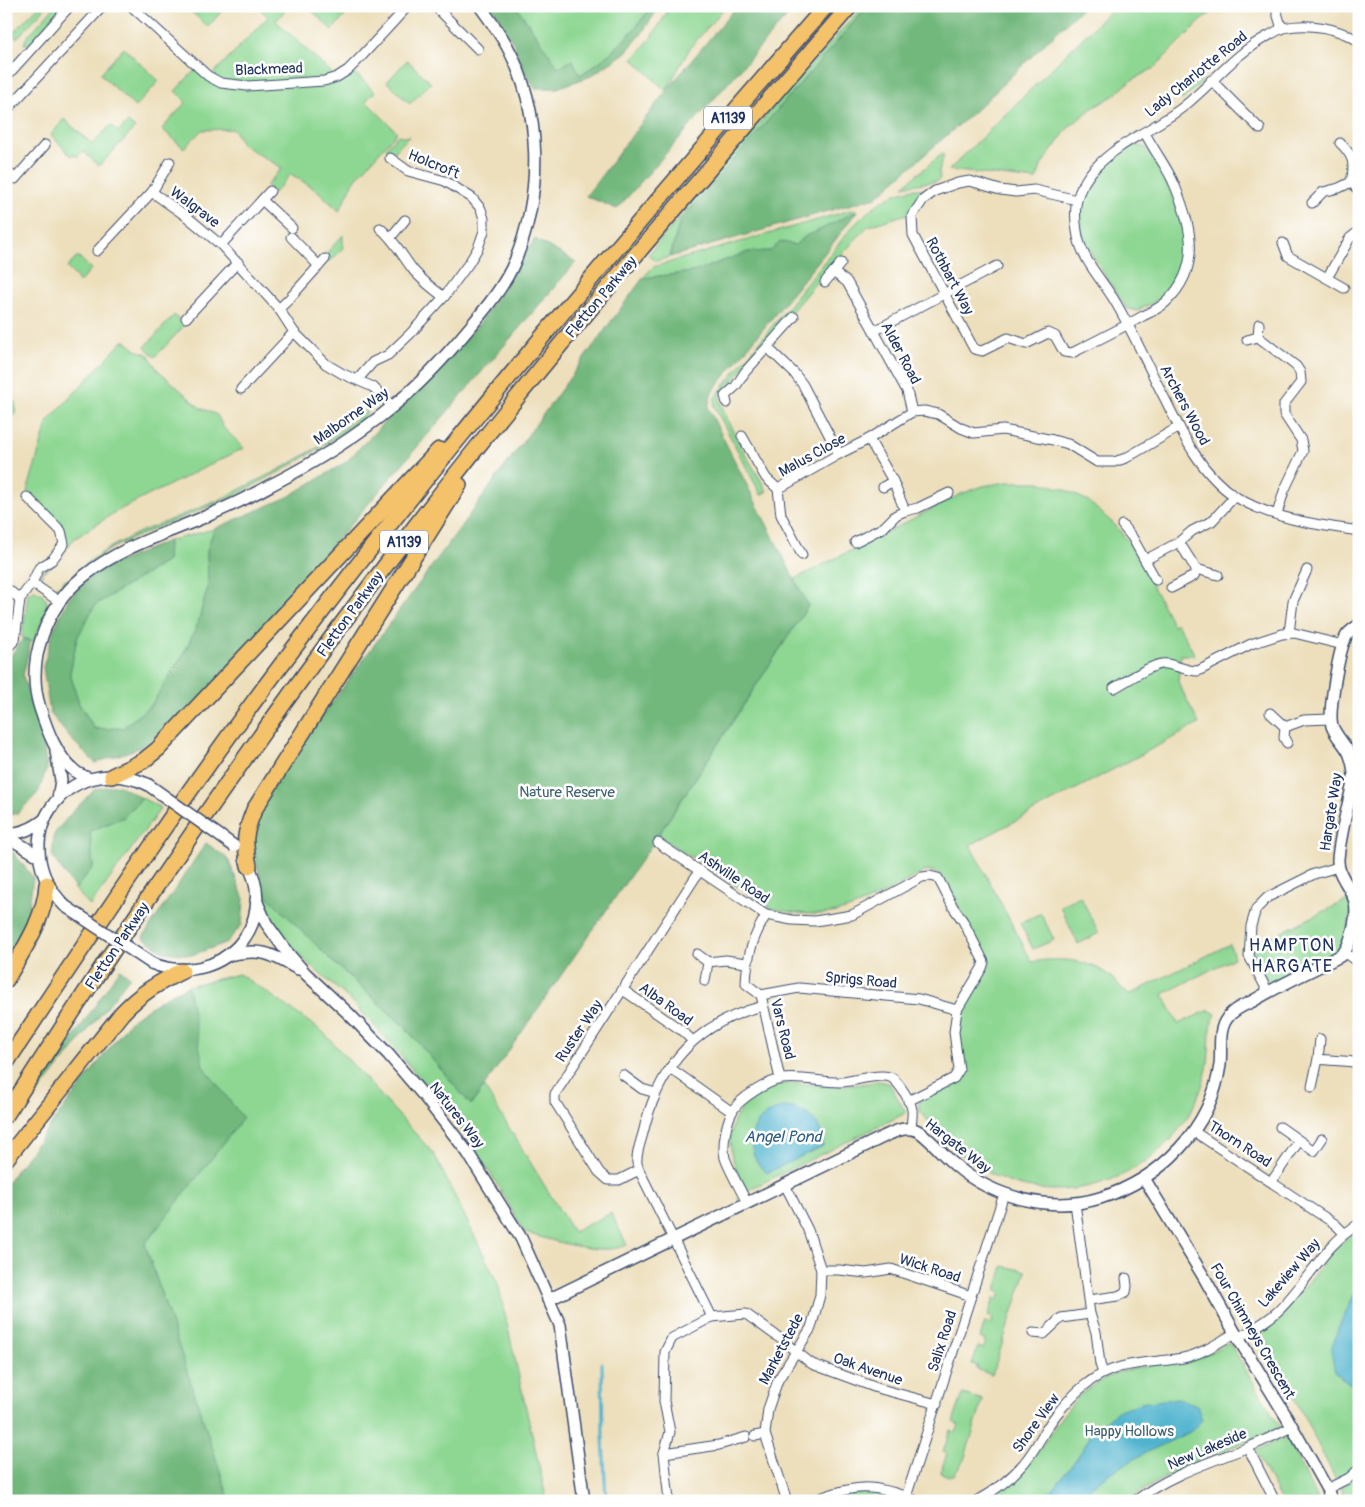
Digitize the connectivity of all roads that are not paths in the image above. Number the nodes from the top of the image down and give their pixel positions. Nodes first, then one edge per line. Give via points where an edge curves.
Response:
1 (70, 6) edge
2 (103, 6) edge
3 (131, 6) edge
4 (408, 6) edge
5 (435, 6) edge
6 (480, 6) edge
7 (826, 6) edge
8 (850, 6) edge
9 (1276, 6) edge
10 (1282, 29) junction
11 (1359, 41) edge
12 (478, 49) dead end
13 (6, 77) edge
14 (1211, 80) junction
15 (6, 111) edge
16 (1260, 129) dead end
17 (1145, 133) junction
18 (1340, 143) dead end
19 (45, 145) dead end
20 (390, 158) dead end
21 (170, 162) dead end
22 (6, 170) edge
23 (1351, 182) junction
24 (270, 191) dead end
25 (1359, 191) edge
26 (152, 192) junction
27 (262, 200) junction
28 (1077, 200) junction
29 (1312, 203) dead end
30 (404, 220) dead end
31 (380, 228) dead end
32 (1359, 231) edge
33 (391, 237) junction
34 (1283, 243) dead end
35 (221, 245) junction
36 (97, 251) dead end
37 (238, 262) junction
38 (841, 263) dead end
39 (997, 266) dead end
40 (833, 272) junction
41 (1327, 278) junction
42 (825, 282) dead end
43 (1344, 288) dead end
44 (944, 294) junction
45 (444, 297) junction
46 (279, 308) junction
47 (794, 317) dead end
48 (186, 318) dead end
49 (1259, 324) dead end
50 (1127, 325) junction
51 (874, 331) junction
52 (294, 332) junction
53 (1258, 337) junction
54 (1247, 340) dead end
55 (768, 348) junction
56 (532, 351) junction
57 (358, 379) junction
58 (241, 389) dead end
59 (727, 403) dead end
60 (393, 407) junction
61 (912, 412) junction
62 (502, 416) junction
63 (1179, 427) junction
64 (742, 436) dead end
65 (870, 439) junction
66 (839, 454) junction
67 (893, 481) junction
68 (883, 488) dead end
69 (778, 489) junction
70 (949, 494) dead end
71 (1235, 496) junction
72 (27, 497) dead end
73 (905, 511) junction
74 (1276, 514) junction
75 (1122, 525) dead end
76 (1359, 531) edge
77 (855, 542) dead end
78 (1179, 542) junction
79 (802, 555) dead end
80 (1145, 560) junction
81 (1196, 569) junction
82 (1307, 570) dead end
83 (1218, 575) dead end
84 (1156, 580) dead end
85 (32, 584) junction
86 (6, 588) edge
87 (1171, 588) dead end
88 (20, 599) junction
89 (60, 602) junction
90 (1359, 625) edge
91 (1289, 633) junction
92 (1343, 645) junction
93 (6, 649) edge
94 (1114, 688) dead end
95 (1270, 714) dead end
96 (1330, 719) junction
97 (1286, 728) junction
98 (1286, 743) dead end
99 (55, 745) junction
100 (1356, 768) edge
101 (112, 776) junction
102 (90, 779) junction
103 (58, 799) junction
104 (45, 819) junction
105 (6, 835) edge
106 (658, 843) dead end
107 (39, 856) junction
108 (249, 866) junction
109 (1338, 867) junction
110 (700, 870) junction
111 (47, 884) junction
112 (256, 900) junction
113 (766, 915) junction
114 (1345, 953) junction
115 (229, 954) junction
116 (696, 954) dead end
117 (708, 962) junction
118 (746, 963) junction
119 (1359, 963) edge
120 (182, 971) junction
121 (306, 974) junction
122 (6, 980) edge
123 (705, 981) dead end
124 (623, 990) junction
125 (1268, 992) junction
126 (761, 995) junction
127 (763, 1006) junction
128 (957, 1010) junction
129 (1320, 1039) dead end
130 (693, 1041) junction
131 (1318, 1059) junction
132 (6, 1063) edge
133 (1359, 1063) edge
134 (670, 1068) junction
135 (624, 1075) dead end
136 (780, 1079) junction
137 (1312, 1087) dead end
138 (656, 1093) junction
139 (908, 1100) junction
140 (732, 1112) junction
141 (6, 1115) edge
142 (1280, 1127) dead end
143 (911, 1129) junction
144 (1194, 1131) junction
145 (1322, 1139) dead end
146 (1299, 1141) junction
147 (6, 1159) edge
148 (639, 1170) junction
149 (1144, 1178) junction
150 (1272, 1181) junction
151 (785, 1184) junction
152 (1004, 1194) junction
153 (747, 1202) junction
154 (1075, 1203) junction
155 (1359, 1224) edge
156 (1344, 1233) junction
157 (674, 1240) junction
158 (820, 1270) junction
159 (1126, 1278) dead end
160 (971, 1296) junction
161 (548, 1300) junction
162 (1089, 1300) junction
163 (1090, 1314) junction
164 (712, 1317) junction
165 (1033, 1333) dead end
166 (1236, 1336) junction
167 (796, 1351) junction
168 (1103, 1373) junction
169 (937, 1404) junction
170 (1292, 1427) junction
171 (765, 1434) junction
172 (1248, 1448) junction
173 (664, 1453) junction
174 (1359, 1469) edge
175 (1327, 1489) junction
176 (906, 1496) junction
177 (584, 1501) edge
178 (669, 1501) edge
179 (787, 1501) edge
180 (812, 1501) edge
181 (917, 1501) edge
182 (976, 1501) edge
183 (1136, 1501) edge
184 (1275, 1501) edge
185 (1332, 1501) edge

1 - 13 street
2 - 15 street
3 - 4 street, Blackmead via 208,76 221,83 247,86 324,81 337,77 361,57
5 - 12 street
6 - 60 street, Malborne Way via 507,46 529,109 536,162 528,223 514,262 497,293 449,352
7 - 56 highway, Fletton Parkway / A1139
8 - 62 highway, Fletton Parkway / A1139 via 710,166
9 - 10 street
10 - 11 street, Lady Charlotte Road via 1312,26 1336,30
10 - 14 street, Lady Charlotte Road via 1258,41
14 - 16 street
14 - 17 street, Lady Charlotte Road via 1183,107
17 - 28 street, Lady Charlotte Road via 1126,142 1093,170
17 - 50 street via 1175,185 1191,236 1191,254 1185,277 1165,303
18 - 23 street via 1349,151 1354,167
19 - 22 street via 15,179
20 - 45 street, Holcroft via 408,171 458,188 481,209 484,231 478,248
21 - 26 street, Walgrave
23 - 25 street
23 - 29 street via 1323,192
24 - 27 street, Walgrave
26 - 35 street, Walgrave
26 - 36 street, Walgrave
27 - 35 street, Walgrave
27 - 46 street via 322,263
28 - 44 street, Rothbart Way via 1034,190 1000,190 970,181 935,192 923,200 912,216 913,235
28 - 50 street, Archers Wood via 1078,239
30 - 33 street
31 - 33 street
32 - 41 street via 1350,238
33 - 45 street via 413,269
34 - 41 street via 1284,258
35 - 37 street, Walgrave
37 - 46 street, Walgrave
37 - 48 street
38 - 40 street
39 - 44 street
40 - 42 street
40 - 51 street, Alder Road via 847,282
41 - 43 street
44 - 50 street, Rothbart Way via 974,349 982,352 1008,338 1026,344 1048,333 1056,336 1064,352 1072,352
44 - 51 street
45 - 57 street, Holcroft via 388,355 373,362
46 - 52 street, Walgrave
47 - 55 street
49 - 53 street
50 - 63 street, Archers Wood
51 - 61 street, Alder Road via 907,391
52 - 57 street, Walgrave via 326,364
52 - 58 street
53 - 54 street
53 - 74 street via 1300,372 1301,382 1284,404 1284,414 1301,440 1303,450
55 - 59 street via 725,396
55 - 66 street via 803,386
56 - 101 highway via 158,749 143,761
56 - 132 highway, Fletton Parkway / A1139 via 308,629 110,906
57 - 60 street, Walgrave via 373,387
60 - 89 street, Malborne Way via 334,448 270,486 208,516 150,538 102,563 84,575
61 - 63 street via 938,414 974,433 1004,430 1068,444 1098,462 1126,458
61 - 65 street, Malus Close
62 - 108 highway via 254,810 244,841
62 - 141 highway, Fletton Parkway / A1139 via 414,528 232,778
63 - 71 street, Archers Wood via 1206,470
64 - 69 street via 766,478
65 - 66 street, Malus Close
65 - 67 street, Malus Close
66 - 69 street, Malus Close
67 - 68 street
67 - 73 street, Malus Close
69 - 79 street, Malus Close via 781,515
70 - 73 street
71 - 74 street, Archers Wood
71 - 78 street via 1212,521
72 - 85 street via 61,531 64,544 52,560 39,568
73 - 77 street via 884,527
74 - 76 street, Archers Wood
75 - 80 street
78 - 80 street
78 - 81 street
80 - 84 street
81 - 83 street
81 - 87 street via 1194,576
82 - 91 street via 1293,601
85 - 88 street
85 - 89 street
86 - 88 street
88 - 93 street via 15,640
89 - 99 street, Malborne Way via 44,632 34,668 37,701
90 - 92 street via 1348,634
91 - 92 street
91 - 94 street via 1251,644 1198,671 1156,665
92 - 96 street
95 - 97 street
96 - 97 street via 1304,720
96 - 100 street, Hargate Way
97 - 98 street
99 - 102 street, Malborne Way via 76,772
99 - 103 street, Malborne Way via 61,780
100 - 109 street, Hargate Way
101 - 102 street
101 - 108 street, bridge via 147,784 234,846
102 - 103 street
103 - 104 street
104 - 105 street via 33,828
104 - 107 street
105 - 107 street
106 - 110 street, Ashville Road
107 - 111 street
108 - 112 street
109 - 114 street, Hargate Way via 1355,901 1351,940
109 - 125 street, Hargate Way via 1314,874 1268,897 1256,909 1249,956
110 - 113 street, Ashville Road
110 - 124 street, Ruster Way
111 - 120 street, bridge via 65,906 150,963
111 - 122 highway via 42,913
112 - 115 street via 248,930
112 - 121 street, Natures Way via 276,938
113 - 118 street, Vars Road via 757,930
113 - 128 street, Ashville Road via 815,921 852,915 922,877 938,878 984,962
114 - 119 street
114 - 125 street, Hargate Way
115 - 120 street via 207,967
115 - 121 street, Natures Way via 266,952
116 - 117 street
117 - 118 street
117 - 123 street
118 - 126 street, Vars Road via 746,984
120 - 147 highway via 157,983 122,1013
121 - 161 street, Natures Way via 388,1054 468,1153 520,1238
124 - 130 street, Alba Road
124 - 148 street, Ruster Way via 555,1094 555,1102 599,1172 608,1180 619,1180
125 - 144 street, Hargate Way via 1234,1011 1223,1026 1215,1085
126 - 127 street, Vars Road
126 - 128 street, Sprigs Road via 798,988 919,999
127 - 130 street via 744,1010 719,1022
127 - 136 street, Vars Road
128 - 139 street, Ashville Road via 954,1032 958,1070 954,1078
129 - 131 street
130 - 134 street
131 - 133 street
131 - 137 street
134 - 138 street
134 - 140 street
135 - 138 street via 642,1089
136 - 139 street via 843,1082 889,1076 899,1084
136 - 140 street via 743,1099
138 - 148 street via 636,1159
139 - 143 street via 912,1110
140 - 153 street via 725,1140 725,1157
142 - 146 street
143 - 151 street, Hargate Way via 899,1130
143 - 152 street, Hargate Way via 922,1134 963,1172
144 - 149 street, Hargate Way via 1172,1157
144 - 150 street, Thorn Road
145 - 146 street via 1314,1151
146 - 150 street, Thorn Road
148 - 157 street
149 - 154 street, Hargate Way via 1123,1190
149 - 166 street, Four Chimneys Crescent
150 - 156 street, Thorn Road
151 - 153 street, Hargate Way
151 - 158 street, Marketstede via 808,1230
152 - 154 street, Hargate Way via 1036,1202
152 - 160 street, Salix Road
153 - 157 street, Hargate Way
154 - 162 street
155 - 156 street, Lakeview Way
156 - 166 street, Lakeview Way via 1276,1312
157 - 161 street, Hargate Way
157 - 164 street
158 - 160 street, Wick Road via 866,1273 891,1268
158 - 167 street, Marketstede via 820,1295 811,1328
159 - 162 street via 1126,1292
160 - 169 street, Salix Road
161 - 177 street, Natures Way via 560,1325
162 - 163 street
163 - 165 street via 1061,1318 1044,1334
163 - 168 street
164 - 167 street, Oak Avenue via 746,1314
164 - 173 street via 672,1338 665,1352 664,1401 670,1432
166 - 168 street, Shore View via 1184,1357 1133,1363
166 - 170 street, Four Chimneys Crescent
167 - 169 street, Oak Avenue via 812,1364 877,1388
167 - 171 street, Marketstede via 775,1387
168 - 182 street, Shore View via 1085,1385 1055,1416 1024,1464 1004,1484
169 - 176 street, Salix Road
170 - 172 street, New Lakeside
170 - 175 street, Four Chimneys Crescent
171 - 173 street via 719,1446
171 - 179 street, Marketstede
172 - 183 street, New Lakeside via 1208,1461
172 - 184 street
173 - 178 street
174 - 175 street
175 - 185 street, Four Chimneys Crescent
176 - 180 street via 868,1487 840,1491
176 - 181 street

